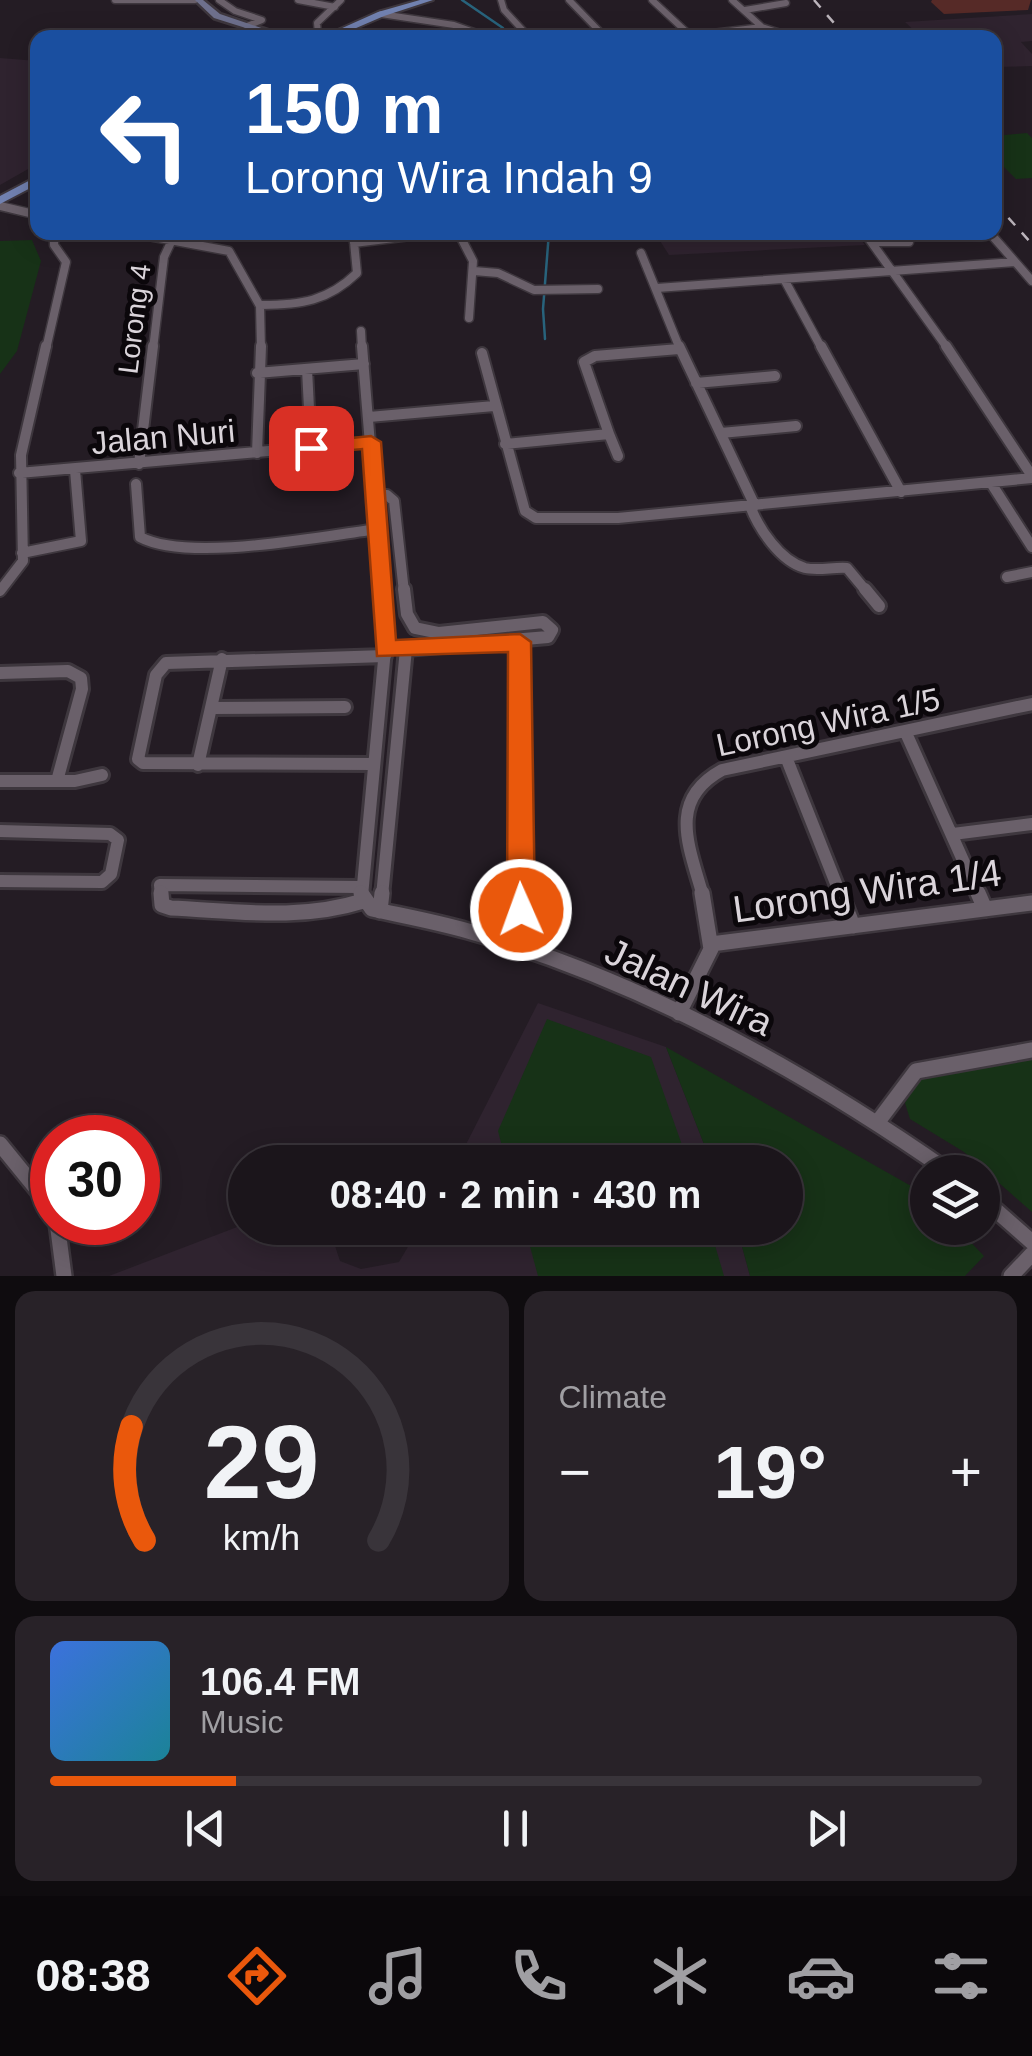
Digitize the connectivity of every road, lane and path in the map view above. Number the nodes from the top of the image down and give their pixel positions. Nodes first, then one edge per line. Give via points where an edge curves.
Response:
1 (114, 0) edge
2 (197, 0) edge
3 (220, 0) edge
4 (298, 0) edge
5 (341, 0) edge
6 (408, 0) edge
7 (430, 0) edge
8 (501, 0) edge
9 (569, 0) edge
10 (652, 0) edge
11 (732, 0) edge
12 (786, 3) dead end
13 (335, 7) junction
14 (744, 10) junction
15 (381, 14) junction
16 (247, 26) junction
17 (762, 27) junction
18 (259, 30) edge
19 (318, 30) edge
20 (332, 30) edge
21 (334, 30) edge
22 (468, 30) edge
23 (523, 30) edge
24 (598, 30) edge
25 (685, 30) edge
26 (739, 30) edge
27 (771, 30) edge
28 (30, 172) edge
29 (30, 185) edge
30 (0, 189) edge
31 (0, 204) edge
32 (30, 213) edge
33 (54, 240) edge
34 (172, 240) joint
35 (372, 240) edge
36 (465, 240) edge
37 (907, 240) edge
38 (997, 240) edge
39 (872, 242) joint
40 (641, 253) dead end
41 (1015, 262) junction
42 (894, 270) junction
43 (474, 272) junction
44 (784, 278) junction
45 (1032, 282) edge
46 (657, 288) junction
47 (598, 289) dead end
48 (261, 305) junction
49 (468, 318) dead end
50 (361, 331) dead end
51 (680, 349) junction
52 (482, 354) dead end
53 (364, 364) junction
54 (307, 368) junction
55 (257, 373) junction
56 (775, 376) dead end
57 (696, 383) junction
58 (494, 406) junction
59 (369, 416) junction
60 (796, 426) dead end
61 (721, 433) junction
62 (609, 434) junction
63 (371, 442) junction
64 (505, 444) junction
65 (311, 448) junction
66 (257, 453) junction
67 (618, 456) dead end
68 (139, 464) junction
69 (75, 470) junction
70 (20, 473) junction
71 (1032, 477) edge
72 (991, 483) junction
73 (136, 484) dead end
74 (900, 492) junction
75 (376, 496) junction
76 (753, 506) junction
77 (378, 529) junction
78 (1032, 547) edge
79 (22, 552) junction
80 (1027, 575) edge
81 (1008, 577) dead end
82 (1031, 588) edge
83 (0, 590) edge
84 (879, 606) dead end
85 (520, 642) junction
86 (406, 649) junction
87 (385, 653) junction
88 (222, 659) junction
89 (0, 673) edge
90 (1032, 704) edge
91 (346, 707) dead end
92 (212, 708) junction
93 (906, 733) junction
94 (786, 757) junction
95 (198, 764) junction
96 (374, 764) junction
97 (102, 775) dead end
98 (0, 781) edge
99 (57, 781) junction
100 (1032, 824) edge
101 (0, 831) edge
102 (953, 834) junction
103 (0, 882) edge
104 (362, 894) junction
105 (1032, 902) edge
106 (985, 908) junction
107 (380, 911) junction
108 (853, 926) junction
109 (711, 944) junction
110 (520, 950) junction
111 (679, 1012) junction
112 (1032, 1050) edge
113 (877, 1123) junction
114 (0, 1144) edge
115 (924, 1155) edge
116 (30, 1181) edge
117 (1000, 1214) edge
118 (1032, 1242) edge
119 (61, 1245) edge
120 (1032, 1254) edge
121 (1017, 1274) edge
122 (64, 1276) edge

1 - 2 street
2 - 16 street via 211,14
3 - 16 street via 262,20
4 - 13 street
5 - 13 street
6 - 20 main road
7 - 15 main road
8 - 23 street
9 - 24 street
10 - 25 street
11 - 14 street
12 - 14 street
13 - 19 street
14 - 17 street
15 - 21 main road
15 - 22 street
16 - 18 street
17 - 26 street
17 - 27 street
28 - 30 main road
29 - 31 main road
31 - 32 street
33 - 70 street via 66,262
34 - 48 street via 228,251
34 - 68 street, Lorong 4 via 164,257
35 - 48 street via 354,242 357,273 333,294 314,304
36 - 43 street
37 - 39 street
38 - 41 street
39 - 42 street
40 - 46 street
41 - 42 street
41 - 45 street
42 - 44 street
42 - 71 street
43 - 47 street via 498,273 545,291
43 - 49 street
44 - 46 street
44 - 74 street
46 - 51 street
48 - 55 street
50 - 53 street
51 - 57 street
51 - 62 street via 584,362
52 - 58 street
53 - 54 street
53 - 59 street
54 - 55 street
54 - 65 street
55 - 66 street
56 - 57 street
57 - 61 street
58 - 59 street
58 - 64 street
59 - 63 street
60 - 61 street
61 - 76 street
62 - 64 street
62 - 67 street
63 - 65 street, Jalan Nuri
63 - 75 street
64 - 76 street via 525,511 536,518 594,520
65 - 66 street, Jalan Nuri
66 - 68 street, Jalan Nuri
68 - 69 street, Jalan Nuri
69 - 70 street, Jalan Nuri
69 - 79 street via 81,541
70 - 79 street
71 - 72 street
72 - 74 street
72 - 78 street
73 - 77 street via 140,537 153,547 217,547
74 - 76 street
75 - 77 street
75 - 85 street via 394,501 407,614 416,628 438,633 543,622 552,630 548,637
76 - 84 street via 763,534 797,563 847,568
77 - 87 street
79 - 83 street via 20,566
80 - 81 street
80 - 82 street
85 - 86 street
85 - 110 street
86 - 87 street
86 - 107 street
87 - 88 street
87 - 96 street
88 - 92 street
88 - 95 street via 166,662 156,675 140,762
89 - 99 street via 68,670 81,678
90 - 93 street, Lorong Wira 1/5
91 - 92 street
92 - 95 street
93 - 94 street, Lorong Wira 1/5
93 - 102 street
94 - 108 street
94 - 109 street, Lorong Wira 1/5 via 711,774 690,796 690,851
95 - 96 street
96 - 104 street
97 - 99 street
98 - 99 street
100 - 102 street
101 - 103 street via 110,834 118,840 111,874 102,882
102 - 106 street
104 - 104 street via 160,885 159,897 171,908 332,912
104 - 107 street, Jalan Wira
105 - 106 street, Lorong Wira 1/4
106 - 108 street, Lorong Wira 1/4
107 - 110 street, Jalan Wira
108 - 109 street, Lorong Wira 1/4
109 - 111 street
110 - 111 street, Jalan Wira
111 - 113 street, Jalan Wira
112 - 113 street via 916,1072
113 - 115 street, Jalan Wira
114 - 116 street
117 - 118 street
119 - 122 street
120 - 121 street

